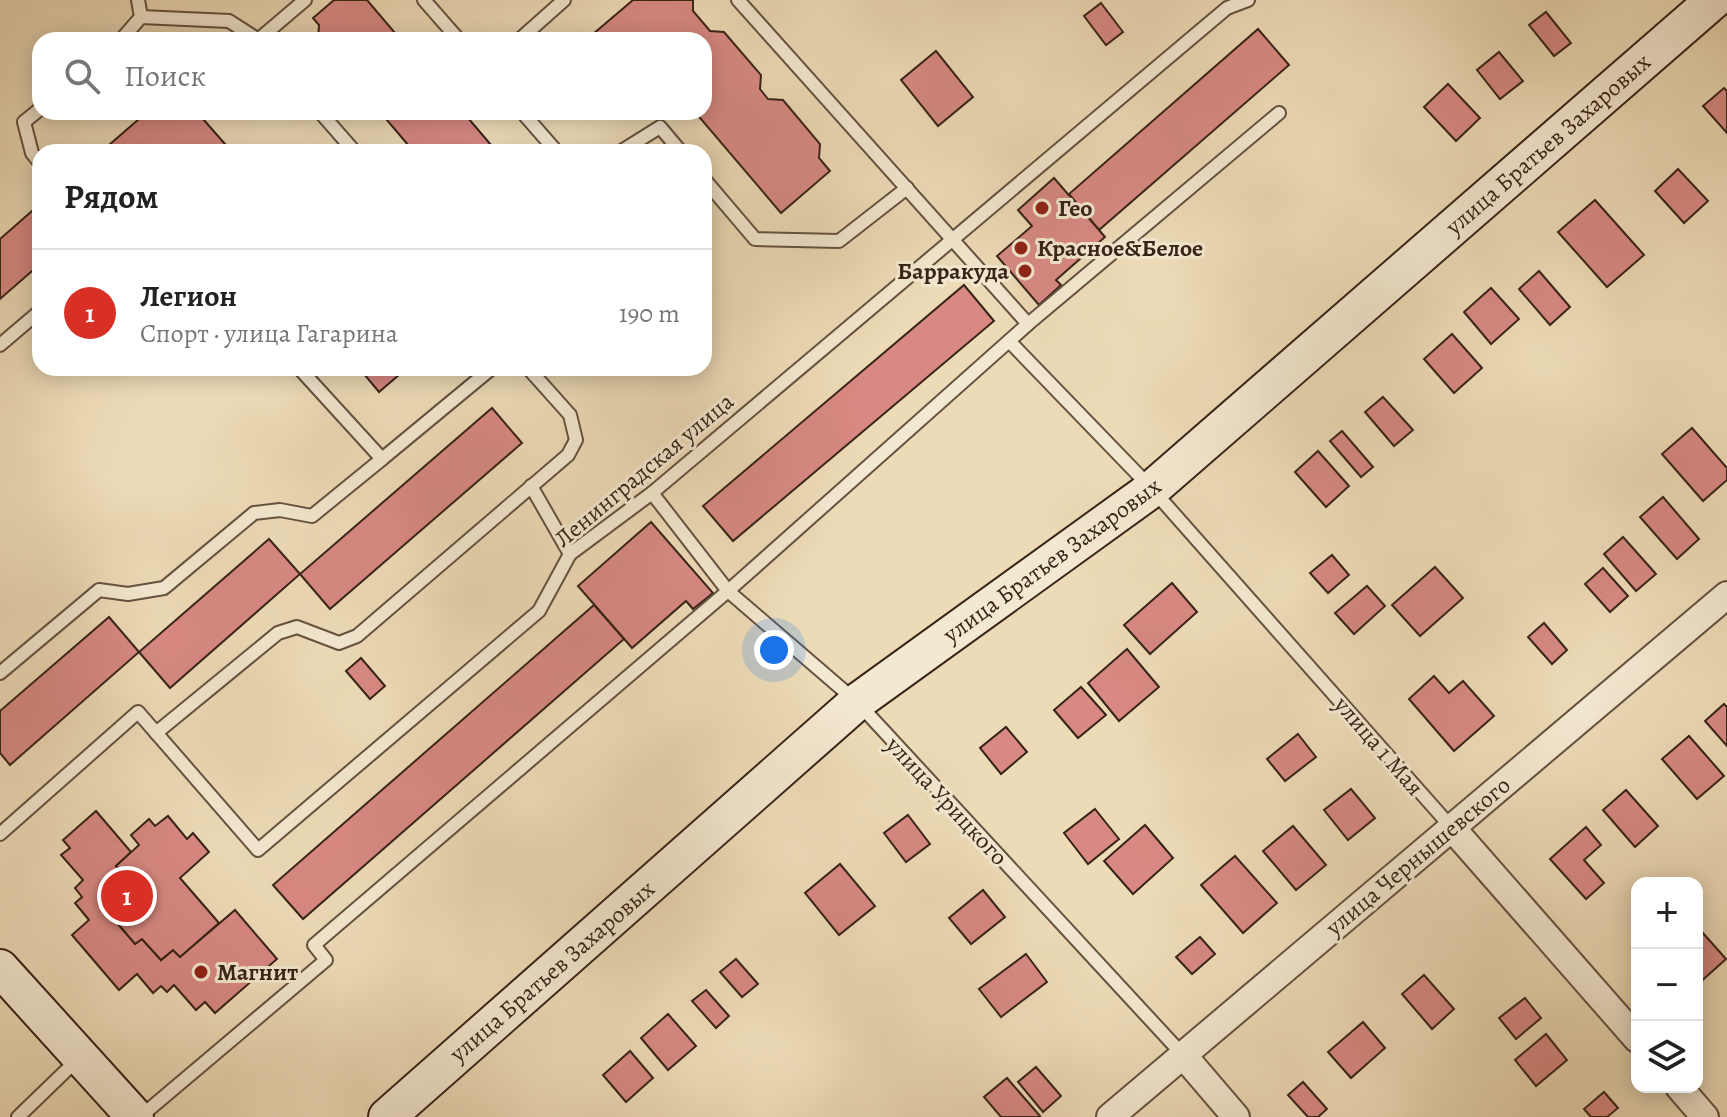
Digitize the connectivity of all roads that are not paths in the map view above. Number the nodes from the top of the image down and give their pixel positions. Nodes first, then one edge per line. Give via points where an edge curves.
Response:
1 (138, 0) edge
2 (305, 0) edge
3 (424, 0) edge
4 (564, 0) edge
5 (738, 0) edge
6 (1248, 0) edge
7 (1714, 0) edge
8 (141, 17) junction
9 (128, 32) edge
10 (246, 32) edge
11 (266, 32) edge
12 (452, 32) edge
13 (528, 32) edge
14 (1279, 113) dead end
15 (32, 116) edge
16 (327, 120) edge
17 (529, 120) edge
18 (348, 144) edge
19 (550, 144) edge
20 (633, 144) edge
21 (674, 144) edge
22 (32, 153) edge
23 (712, 188) edge
24 (907, 188) junction
25 (952, 238) junction
26 (32, 318) edge
27 (1028, 324) junction
28 (1009, 341) junction
29 (0, 345) edge
30 (306, 376) edge
31 (482, 376) edge
32 (535, 376) edge
33 (382, 459) junction
34 (531, 486) junction
35 (1152, 489) junction
36 (652, 493) junction
37 (570, 554) junction
38 (728, 591) junction
39 (1727, 595) edge
40 (0, 673) edge
41 (857, 702) junction
42 (156, 733) junction
43 (1452, 828) junction
44 (0, 834) edge
45 (0, 968) edge
46 (1631, 1032) edge
47 (1183, 1055) junction
48 (81, 1057) junction
49 (1684, 1093) edge
50 (18, 1117) edge
51 (138, 1117) edge
52 (387, 1117) edge
53 (1110, 1117) edge
54 (1236, 1117) edge
55 (1705, 1117) edge

1 - 8 lane
2 - 11 lane
3 - 12 lane
4 - 13 lane
5 - 24 lane
6 - 25 lane, Ленинградская улица via 1227,8
7 - 35 main road, улица Братьев Захаровых
8 - 9 lane
8 - 10 lane via 229,21
14 - 27 lane
15 - 22 lane via 24,122
16 - 18 lane
17 - 19 lane
20 - 21 lane via 660,127
23 - 24 lane via 755,239 839,241
24 - 25 lane
25 - 27 lane
25 - 36 lane, Ленинградская улица
26 - 29 lane
27 - 28 lane
28 - 35 lane, улица 1 Мая
28 - 38 lane
30 - 33 lane
31 - 33 lane
32 - 34 lane via 570,415 576,440 568,455
33 - 40 lane via 312,516 280,510 254,513 164,588 128,594 99,590
34 - 37 lane
34 - 42 lane via 357,636 339,643 297,627 278,633
35 - 41 main road, улица Братьев Захаровых
35 - 43 lane, улица 1 Мая
36 - 37 lane, Ленинградская улица
36 - 38 lane, улица Урицкого
37 - 42 lane, Ленинградская улица via 539,611 258,850
38 - 41 lane, улица Урицкого
38 - 51 lane via 314,945 326,960
39 - 43 street, улица Чернышевского
41 - 47 lane, улица Урицкого
41 - 52 main road, улица Братьев Захаровых
42 - 44 lane, Ленинградская улица via 138,712
43 - 46 street, улица 1 Мая
43 - 47 street, улица Чернышевского
45 - 48 main road
47 - 53 street, улица Чернышевского
47 - 54 street, улица Урицкого
48 - 50 lane
48 - 51 main road
49 - 55 street

